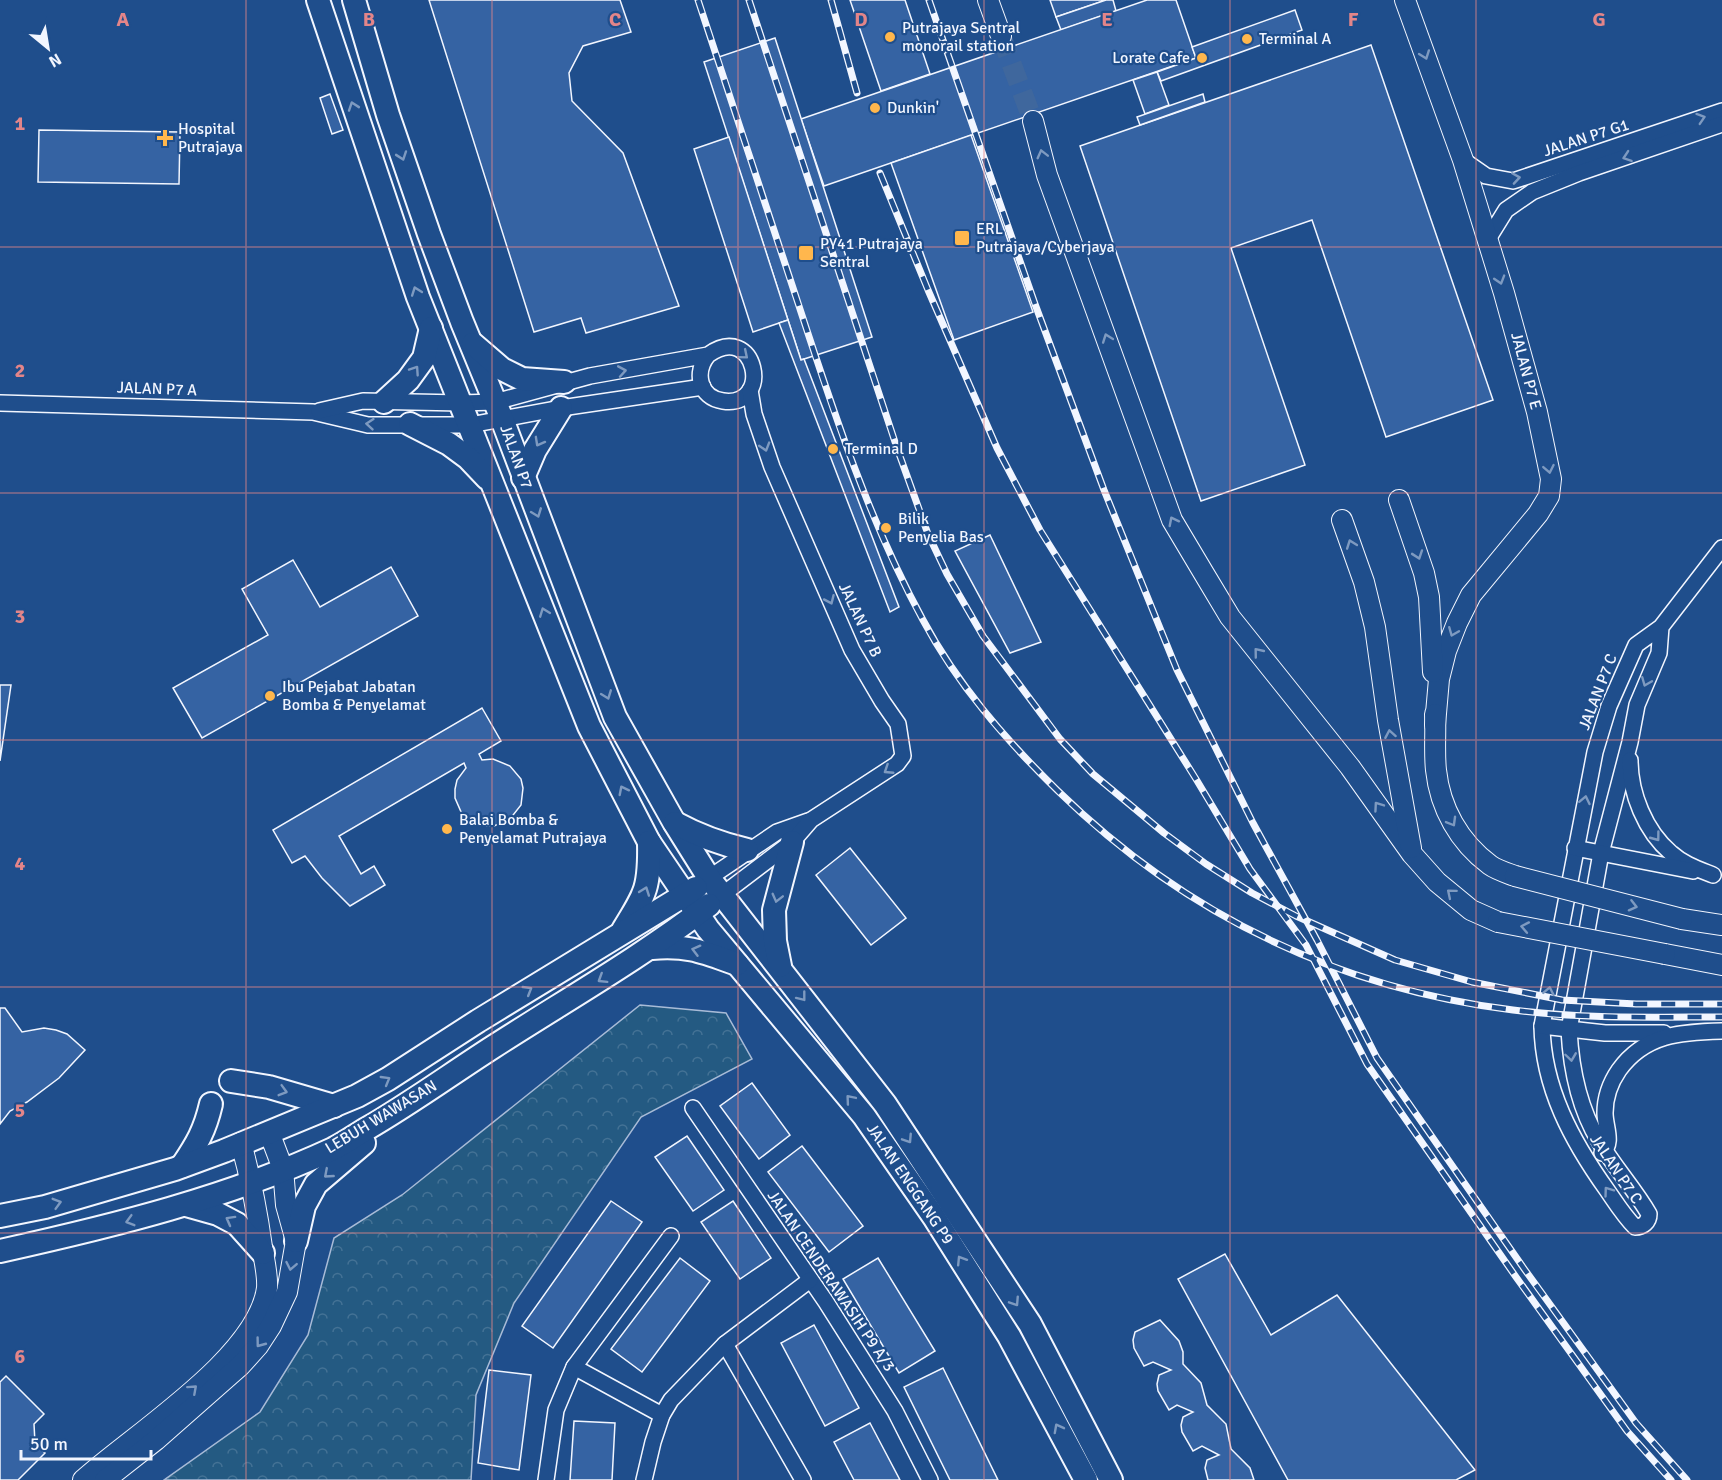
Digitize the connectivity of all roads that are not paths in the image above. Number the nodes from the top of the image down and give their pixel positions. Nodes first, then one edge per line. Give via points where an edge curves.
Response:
1 (318, 0) edge
2 (354, 0) edge
3 (988, 0) edge
4 (1406, 0) edge
5 (1001, 36) tunnel mouth
6 (1722, 111) edge
7 (1033, 121) tunnel mouth
8 (1722, 124) edge
9 (1463, 160) junction
10 (1488, 239) junction
11 (431, 328) junction
12 (470, 341) junction
13 (708, 355) junction
14 (564, 382) junction
15 (702, 387) junction
16 (750, 390) junction
17 (384, 402) junction
18 (0, 403) edge
19 (461, 403) junction
20 (561, 408) junction
21 (499, 410) junction
22 (313, 412) junction
23 (410, 424) junction
24 (470, 425) junction
25 (524, 478) junction
26 (496, 488) junction
27 (1399, 500) dead end
28 (1342, 520) dead end
29 (1722, 549) edge
30 (1661, 627) junction
31 (1436, 724) junction
32 (1630, 742) junction
33 (811, 820) junction
34 (674, 822) junction
35 (649, 842) junction
36 (792, 842) junction
37 (1575, 848) junction
38 (747, 850) junction
39 (1601, 853) junction
40 (1412, 854) junction
41 (1717, 875) edge
42 (716, 886) junction
43 (692, 904) junction
44 (1722, 917) edge
45 (1682, 919) junction
46 (1722, 925) edge
47 (621, 934) junction
48 (652, 948) junction
49 (1665, 954) junction
50 (1722, 956) edge
51 (738, 965) junction
52 (1722, 965) edge
53 (780, 970) junction
54 (1542, 1026) junction
55 (1569, 1030) junction
56 (1722, 1031) edge
57 (1697, 1032) junction
58 (231, 1081) dead end
59 (211, 1104) dead end
60 (334, 1106) junction
61 (403, 1107) junction
62 (693, 1108) dead end
63 (269, 1131) junction
64 (241, 1143) junction
65 (1605, 1151) junction
66 (1586, 1160) junction
67 (182, 1166) junction
68 (283, 1169) junction
69 (252, 1182) junction
70 (186, 1205) junction
71 (0, 1216) edge
72 (671, 1236) dead end
73 (296, 1241) junction
74 (0, 1251) edge
75 (263, 1253) junction
76 (810, 1280) junction
77 (725, 1344) junction
78 (574, 1367) junction
79 (662, 1414) junction
80 (83, 1480) edge
81 (105, 1480) edge
82 (546, 1480) edge
83 (644, 1480) edge
84 (803, 1480) edge
85 (930, 1480) edge
86 (1086, 1480) edge
87 (1111, 1480) edge

11 -> 1 main road, JALAN P7
2 -> 12 main road, JALAN P7 via 388,115
3 - 5 street
4 -> 9 street, JALAN P7 E
9 -> 6 street, JALAN P7 G1 via 1486,176 1512,181
40 -> 7 street via 1350,767 1230,617 1172,520 1047,175
8 -> 10 street, JALAN P7 G1 via 1532,192 1506,210
9 - 10 street, JALAN P7 E
10 -> 31 street, JALAN P7 E via 1537,412 1551,479 1549,496 1538,514 1471,595 1457,623 1439,679
17 -> 11 main road via 408,380 423,358
11 - 19 main road, JALAN P7
12 - 14 main road via 502,369 522,380
12 - 21 main road, JALAN P7
14 -> 13 street, JALAN P7 B
13 - 15 street via 699,374
13 -> 16 street, JALAN P7 B via 720,348 744,352 755,373
14 - 21 street, JALAN P7 B
15 - 16 street via 719,401 731,402
15 - 20 street
16 -> 33 street, JALAN P7 B via 772,467 852,650 898,724 902,740 903,756 897,764
17 - 19 street, JALAN P7 A
17 - 22 street, JALAN P7 A via 363,401
18 - 22 street, JALAN P7 A
19 - 21 street, JALAN P7 A
19 - 24 main road, JALAN P7
20 - 21 street
20 -> 25 main road via 535,450
21 - 24 street, JALAN P7 A
21 - 25 main road, JALAN P7
23 -> 22 street, JALAN P7 A via 368,425
23 - 24 street, JALAN P7 A
23 - 26 main road via 468,458
24 - 26 main road, JALAN P7
25 -> 34 main road, JALAN P7 via 615,717
35 -> 26 main road, JALAN P7 via 589,726
27 -> 31 street via 1429,597
40 -> 28 street via 1375,627
29 - 30 street, JALAN P7 C
30 -> 32 street, JALAN P7 C via 1659,653 1637,705
37 -> 30 street, JALAN P7 C via 1609,706 1636,645
31 -> 45 street, bridge via 1441,799 1466,843 1491,866 1515,876
32 - 39 street, JALAN P7 C
32 -> 41 street via 1630,778 1644,819 1657,839 1691,867
33 - 36 street, JALAN P7 B
33 - 38 street, JALAN P7 B via 777,832
34 - 38 main road via 698,836
34 - 42 main road, JALAN P7
35 - 43 main road, JALAN P7
47 -> 35 main road via 644,896 649,879
36 - 42 street, JALAN P7 B
36 -> 53 main road via 774,910
37 - 39 street
54 -> 37 street, JALAN P7 C
38 - 42 street, JALAN P7 B
39 - 41 street
39 - 55 street, JALAN P7 C
49 -> 40 street, bridge via 1498,922 1471,910 1437,882
42 - 43 main road, LEBUH WAWASAN
42 - 53 main road, JALAN P7
43 - 47 main road, LEBUH WAWASAN
43 - 48 main road, LEBUH WAWASAN
43 - 51 main road, JALAN ENGGANG P9
44 - 45 street
45 - 46 street
60 -> 47 main road, LEBUH WAWASAN via 388,1079
51 -> 48 main road via 692,948
48 -> 61 main road, LEBUH WAWASAN
49 - 50 street
49 - 52 street
86 -> 51 main road, JALAN ENGGANG P9 via 1009,1336 934,1217 864,1116
53 -> 87 main road, JALAN ENGGANG P9 via 885,1104 1030,1324
54 - 55 street
54 - 66 street, JALAN P7 C via 1547,1075 1558,1108
55 - 57 street
55 -> 65 street, JALAN P7 C via 1580,1099
56 - 57 street
57 - 65 street via 1652,1041 1624,1062 1606,1099
58 -> 60 main road via 269,1087
59 - 67 main road via 206,1127
60 - 63 main road, LEBUH WAWASAN
61 - 68 main road, LEBUH WAWASAN via 334,1148
61 -> 73 main road via 316,1184 304,1206
62 - 76 street, JALAN CENDERAWASIH P9 A/3
63 - 64 main road, LEBUH WAWASAN
63 - 68 street
64 - 67 main road, LEBUH WAWASAN
64 - 69 street
65 - 66 street
65 -> 66 street, JALAN P7 C via 1649,1214 1640,1227 1630,1222
71 -> 67 main road, LEBUH WAWASAN via 45,1207
68 - 69 main road, LEBUH WAWASAN
68 - 73 street via 286,1205
69 - 70 main road, LEBUH WAWASAN
69 - 75 street
70 -> 74 main road, LEBUH WAWASAN
75 -> 70 main road via 237,1224
72 - 78 street
73 -> 81 street via 286,1292 258,1346 164,1433
80 -> 75 street via 165,1414 243,1341 261,1311 267,1286
76 - 77 street
76 - 85 street, JALAN CENDERAWASIH P9 A/3 via 895,1411
77 - 79 street
77 - 84 street
78 - 79 street
78 - 82 street via 556,1410
79 - 83 street

